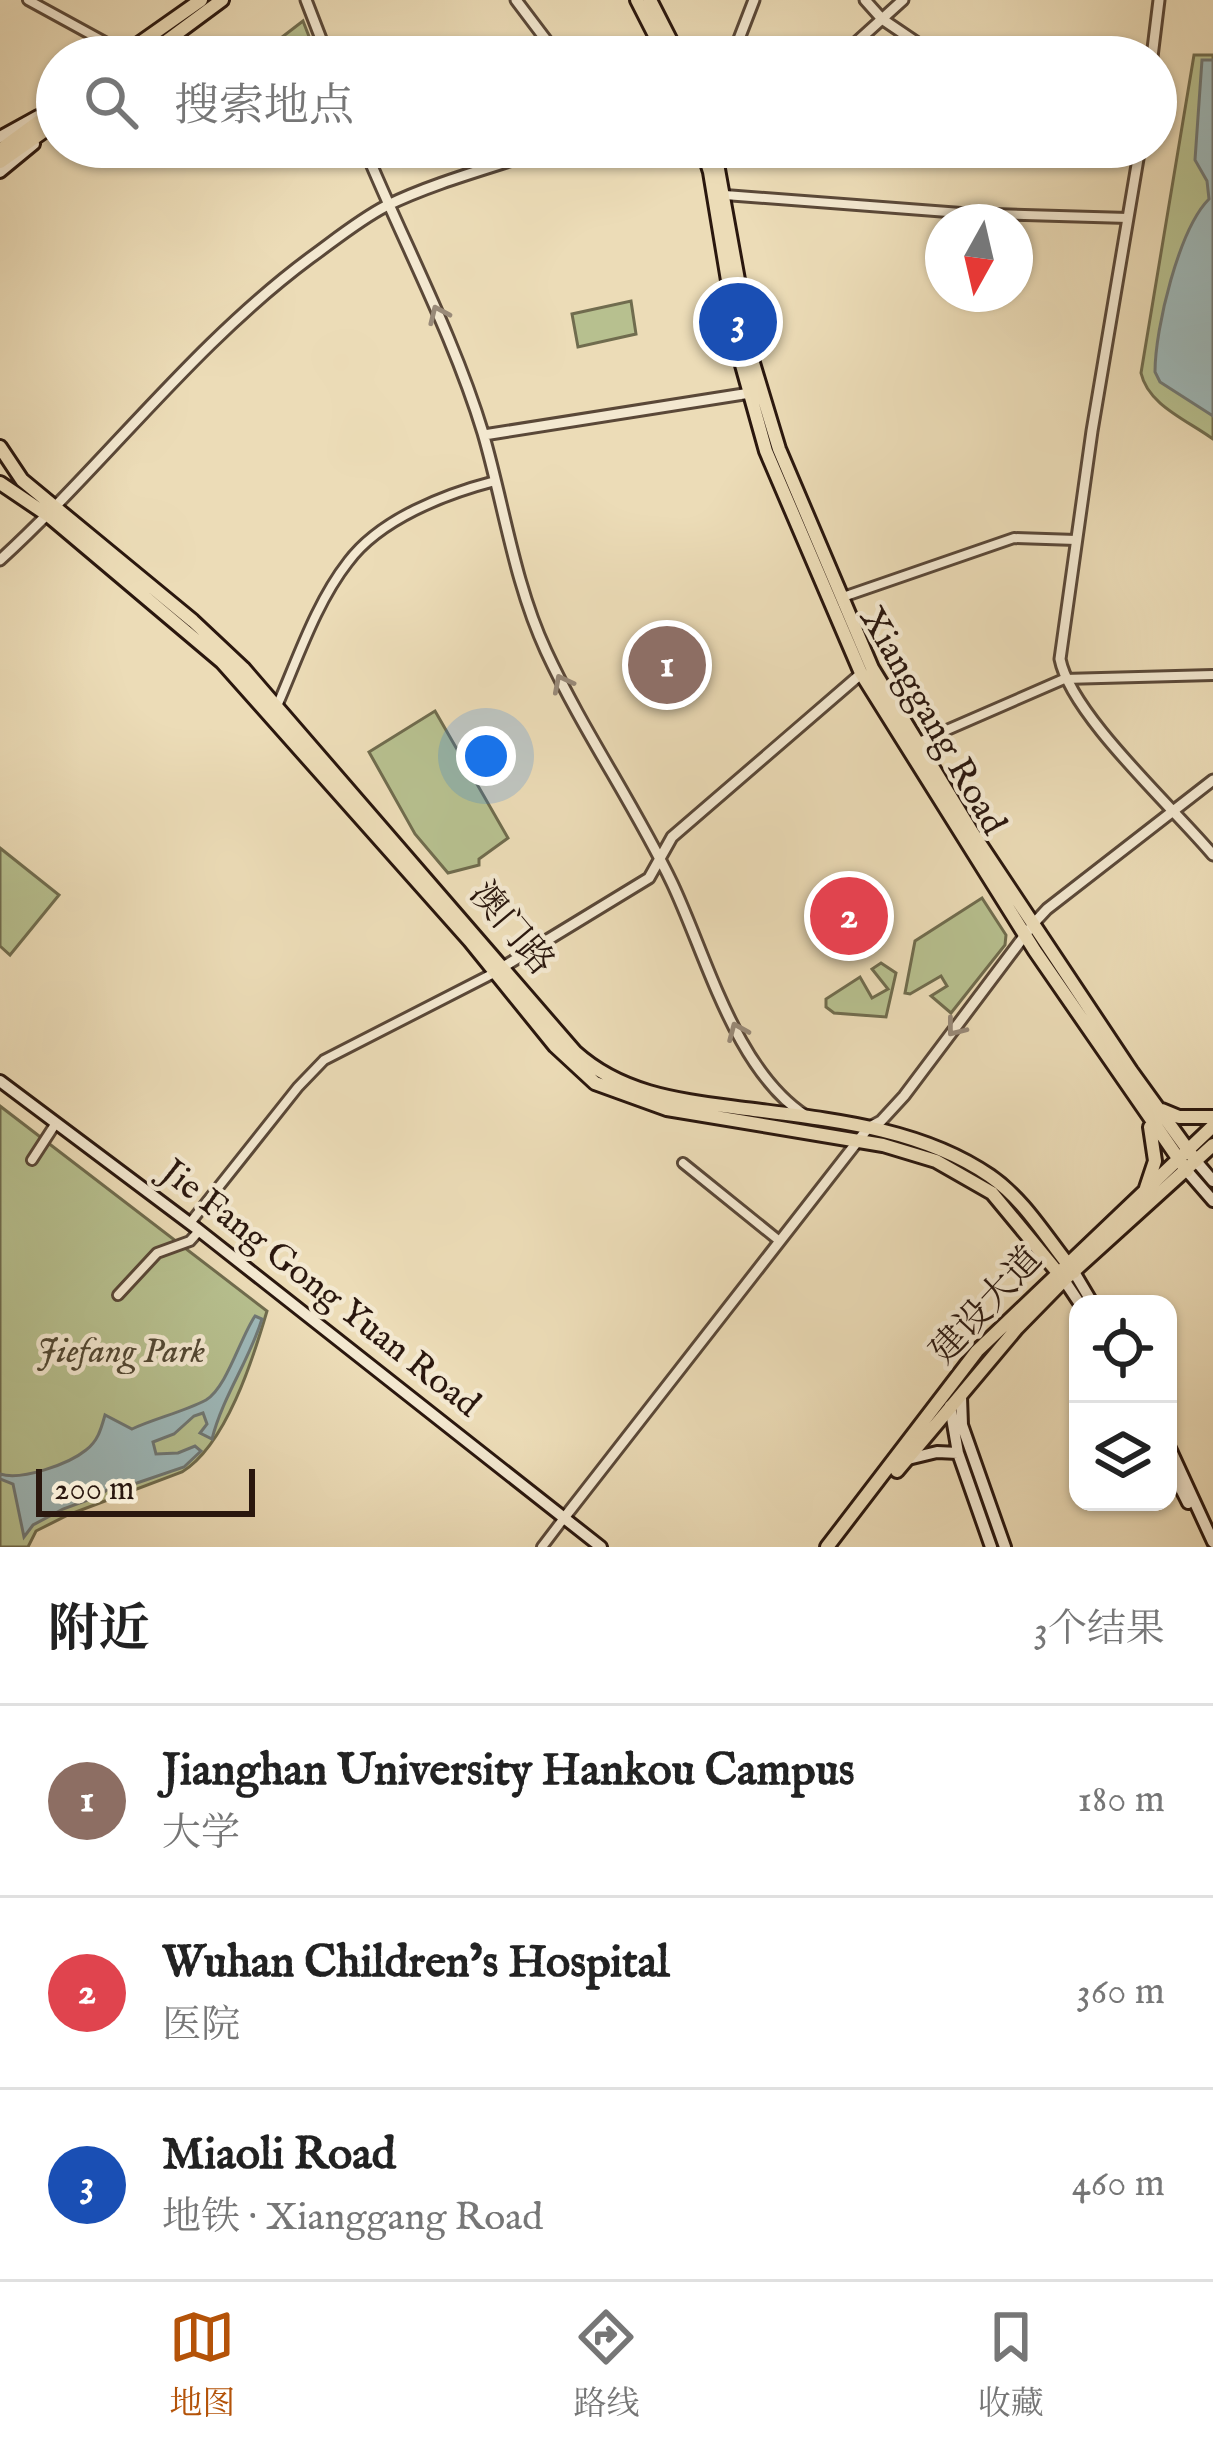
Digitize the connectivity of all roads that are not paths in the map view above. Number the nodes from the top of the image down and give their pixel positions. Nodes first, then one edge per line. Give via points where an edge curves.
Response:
1 (28, 0) edge
2 (201, 0) edge
3 (222, 0) edge
4 (306, 0) edge
5 (516, 0) edge
6 (637, 0) edge
7 (650, 0) edge
8 (754, 0) edge
9 (865, 0) edge
10 (903, 0) edge
11 (1159, 0) edge
12 (882, 19) junction
13 (90, 36) edge
14 (149, 36) edge
15 (173, 36) edge
16 (320, 36) edge
17 (543, 36) edge
18 (655, 36) edge
19 (668, 36) edge
20 (740, 36) edge
21 (863, 36) edge
22 (907, 36) edge
23 (1155, 36) edge
24 (36, 124) edge
25 (36, 134) edge
26 (36, 141) edge
27 (2, 151) edge
28 (373, 168) edge
29 (492, 168) edge
30 (707, 168) edge
31 (719, 168) edge
32 (1136, 168) edge
33 (0, 172) edge
34 (725, 195) junction
35 (388, 205) junction
36 (1128, 218) junction
37 (755, 392) junction
38 (484, 435) junction
39 (0, 447) edge
40 (0, 463) edge
41 (0, 479) edge
42 (22, 480) junction
43 (495, 481) junction
44 (53, 512) junction
45 (1076, 541) junction
46 (0, 560) edge
47 (841, 597) junction
48 (867, 671) junction
49 (1213, 675) edge
50 (1064, 679) junction
51 (277, 706) junction
52 (917, 743) junction
53 (1213, 779) edge
54 (1175, 810) junction
55 (1213, 855) edge
56 (659, 858) junction
57 (1029, 929) junction
58 (499, 970) junction
59 (0, 1081) edge
60 (1152, 1111) junction
61 (811, 1118) junction
62 (1213, 1122) edge
63 (56, 1123) junction
64 (863, 1134) junction
65 (1213, 1145) edge
66 (32, 1160) dead end
67 (1187, 1160) junction
68 (683, 1163) dead end
69 (1213, 1181) edge
70 (1144, 1192) junction
71 (1213, 1201) edge
72 (195, 1227) junction
73 (777, 1239) junction
74 (1066, 1272) junction
75 (118, 1295) dead end
76 (1076, 1295) edge
77 (1085, 1295) edge
78 (953, 1398) junction
79 (958, 1453) junction
80 (905, 1461) junction
81 (1177, 1465) edge
82 (1177, 1480) edge
83 (563, 1518) junction
84 (1211, 1544) edge
85 (542, 1547) edge
86 (601, 1547) edge
87 (827, 1547) edge
88 (836, 1547) edge
89 (991, 1547) edge
90 (1005, 1547) edge

1 - 13 street
2 - 14 main road
3 - 15 main road
4 - 16 street
5 - 17 street
6 - 18 main road
7 - 19 main road
8 - 20 street
9 - 12 street
10 - 12 street
11 - 23 street
12 - 21 street
12 - 22 street
24 - 27 main road
25 - 27 main road
26 - 33 main road
28 - 35 street
29 - 35 street
30 - 37 main road, Xianggang Road
31 - 34 main road, Xianggang Road
32 - 36 street
34 - 36 street
34 - 37 main road, Xianggang Road
38 -> 35 street
35 - 44 street via 277,282
36 - 45 street
37 - 38 street
37 - 47 main road, Xianggang Road
37 - 48 main road, Xianggang Road via 782,494
38 - 43 street
39 - 42 main road, 澳门路
40 - 42 main road
41 - 44 main road, 澳门路
42 - 44 main road, 澳门路
43 - 51 street via 418,511 349,560
56 -> 43 street via 545,649
44 - 46 street
44 - 51 main road, 澳门路 via 193,621
44 - 58 main road, 澳门路 via 222,662
45 - 47 street via 1014,538
45 - 50 street
47 - 48 main road, Xianggang Road
48 - 52 main road, Xianggang Road
48 - 56 street via 672,837
48 - 57 main road, Xianggang Road
49 - 50 street
50 - 52 street
50 - 54 street
51 - 58 main road, 澳门路
52 - 57 main road, Xianggang Road
53 - 54 street
54 - 55 street
54 - 57 street
56 - 58 street via 650,878
61 -> 56 street via 773,1089 744,1048
57 - 60 main road, Xianggang Road
57 -> 64 street via 904,1096
58 - 61 main road, 澳门路 via 596,1072 620,1084
58 - 64 main road, 澳门路 via 575,1067 619,1094 667,1109
58 - 72 street via 324,1060
59 - 63 main road, Jie Fang Gong Yuan Road
60 - 62 main road
60 - 67 main road, Xianggang Road
60 - 70 main road via 1156,1149
61 - 64 main road, 澳门路
62 - 67 main road, 建设大道
63 - 66 street
63 - 72 main road, Jie Fang Gong Yuan Road
64 - 73 street
64 - 74 main road, 澳门路 via 929,1145 992,1177 1033,1218
65 - 67 main road, 建设大道
67 - 69 main road, Xianggang Road
67 - 70 main road, 建设大道
67 - 71 main road, Xianggang Road
67 - 74 main road, 建设大道
68 - 73 street
70 - 74 main road, 建设大道
72 - 75 street via 190,1241 157,1253
72 - 83 main road, Jie Fang Gong Yuan Road
73 - 83 street
74 - 76 main road
74 - 77 main road
74 - 78 main road, 建设大道
78 - 79 main road
78 - 80 main road, 建设大道
78 - 87 main road, 建设大道
78 - 90 main road
79 - 80 main road
79 - 89 main road
80 - 88 main road, 建设大道
81 - 84 main road
82 - 84 main road
83 - 85 street
83 - 86 main road, Jie Fang Gong Yuan Road

